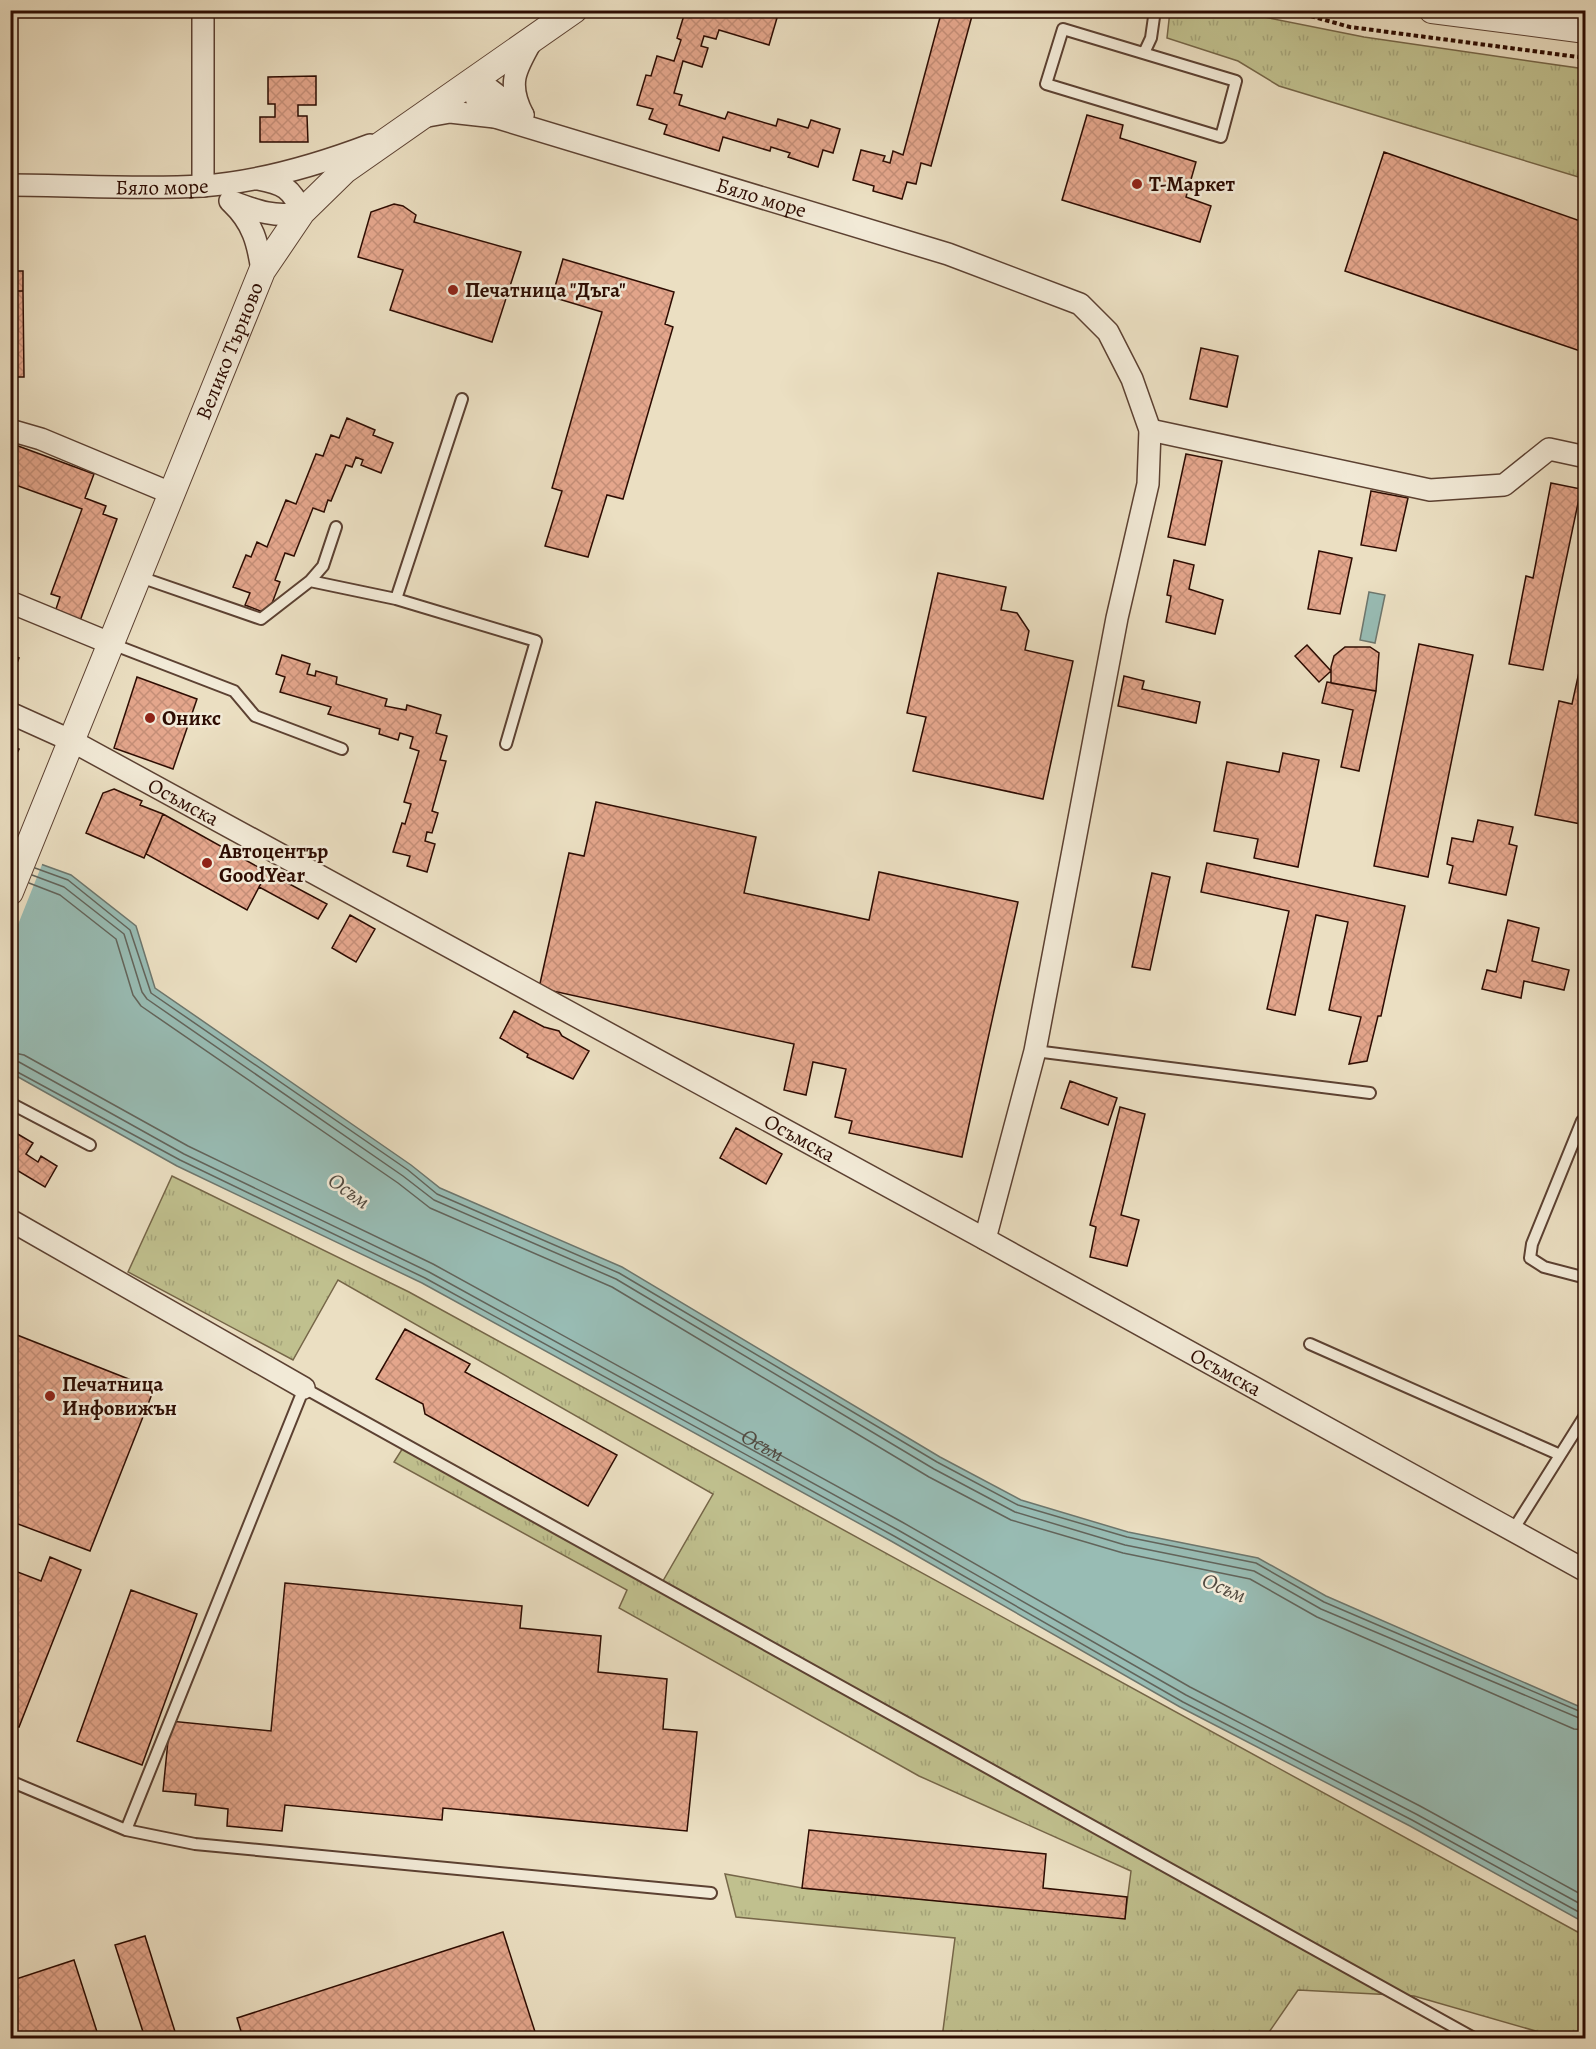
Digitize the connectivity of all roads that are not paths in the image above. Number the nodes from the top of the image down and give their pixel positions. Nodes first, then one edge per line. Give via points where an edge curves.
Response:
1 (203, 10) edge
2 (574, 10) edge
3 (1155, 10) edge
4 (1432, 10) edge
5 (1586, 30) edge
6 (531, 42) junction
7 (1144, 53) junction
8 (472, 82) junction
9 (523, 115) junction
10 (495, 117) junction
11 (419, 118) junction
12 (539, 130) junction
13 (391, 137) junction
14 (255, 178) junction
15 (10, 185) edge
16 (203, 186) junction
17 (230, 201) junction
18 (302, 212) junction
19 (262, 271) junction
20 (462, 399) dead end
21 (10, 430) edge
22 (1150, 430) junction
23 (1586, 457) edge
24 (173, 494) junction
25 (336, 527) dead end
26 (140, 577) junction
27 (310, 581) junction
28 (396, 599) junction
29 (10, 602) edge
30 (112, 644) junction
31 (10, 713) edge
32 (72, 741) junction
33 (506, 744) dead end
34 (342, 749) dead end
35 (10, 892) edge
36 (1035, 1050) junction
37 (1370, 1093) dead end
38 (10, 1103) edge
39 (1582, 1121) dead end
40 (90, 1144) dead end
41 (10, 1220) edge
42 (985, 1239) junction
43 (1586, 1278) edge
44 (1310, 1344) dead end
45 (304, 1388) junction
46 (1586, 1414) edge
47 (1558, 1454) junction
48 (1512, 1530) junction
49 (1586, 1571) edge
50 (10, 1781) edge
51 (126, 1830) junction
52 (711, 1893) dead end
53 (1474, 2038) edge

1 - 16 street
2 - 6 street, Велико Търново
3 - 7 lane via 1151,38
4 - 5 street
6 - 8 street, Велико Търново
6 - 9 street, Бяло море via 516,68 513,95
7 - 7 lane via 1063,29 1046,84 1221,137 1236,81
8 - 9 street via 484,85
8 - 10 street via 473,96
8 - 11 street, Велико Търново
9 - 12 street, Бяло море
10 - 11 street via 450,112
10 - 12 street
11 - 13 street, Велико Търново
12 - 22 street, Бяло море via 948,254 1080,304 1108,332 1132,379
13 - 14 street via 335,159
13 - 18 street, Велико Търново via 345,170
14 - 16 street
14 - 18 street via 278,183 294,195
15 - 16 street, Бяло море
16 - 17 street, Бяло море
17 - 18 street via 264,213
17 - 19 street, Бяло море via 245,216 257,239
18 - 19 street, Велико Търново
19 - 24 street, Велико Търново
20 - 28 lane
21 - 24 street
22 - 23 street via 1430,490 1504,485 1549,449
22 - 36 street via 1148,484 1117,618
24 - 26 street, Велико Търново
25 - 27 lane via 323,566
26 - 27 lane via 261,619
26 - 30 street, Велико Търново
27 - 28 lane
28 - 33 lane via 536,640
29 - 30 street
30 - 32 street, Велико Търново
30 - 34 lane via 234,691 255,716
31 - 32 street, Осъмска
32 - 35 street, Велико Търново
32 - 42 street, Осъмска
36 - 37 lane
36 - 42 street
38 - 40 lane
39 - 43 lane via 1532,1244 1530,1258 1544,1267
41 - 45 street
42 - 48 street, Осъмска
44 - 47 lane
45 - 51 lane
45 - 53 lane
46 - 47 lane
47 - 48 lane
48 - 49 street, Осъмска
50 - 51 lane
51 - 52 lane via 195,1844

